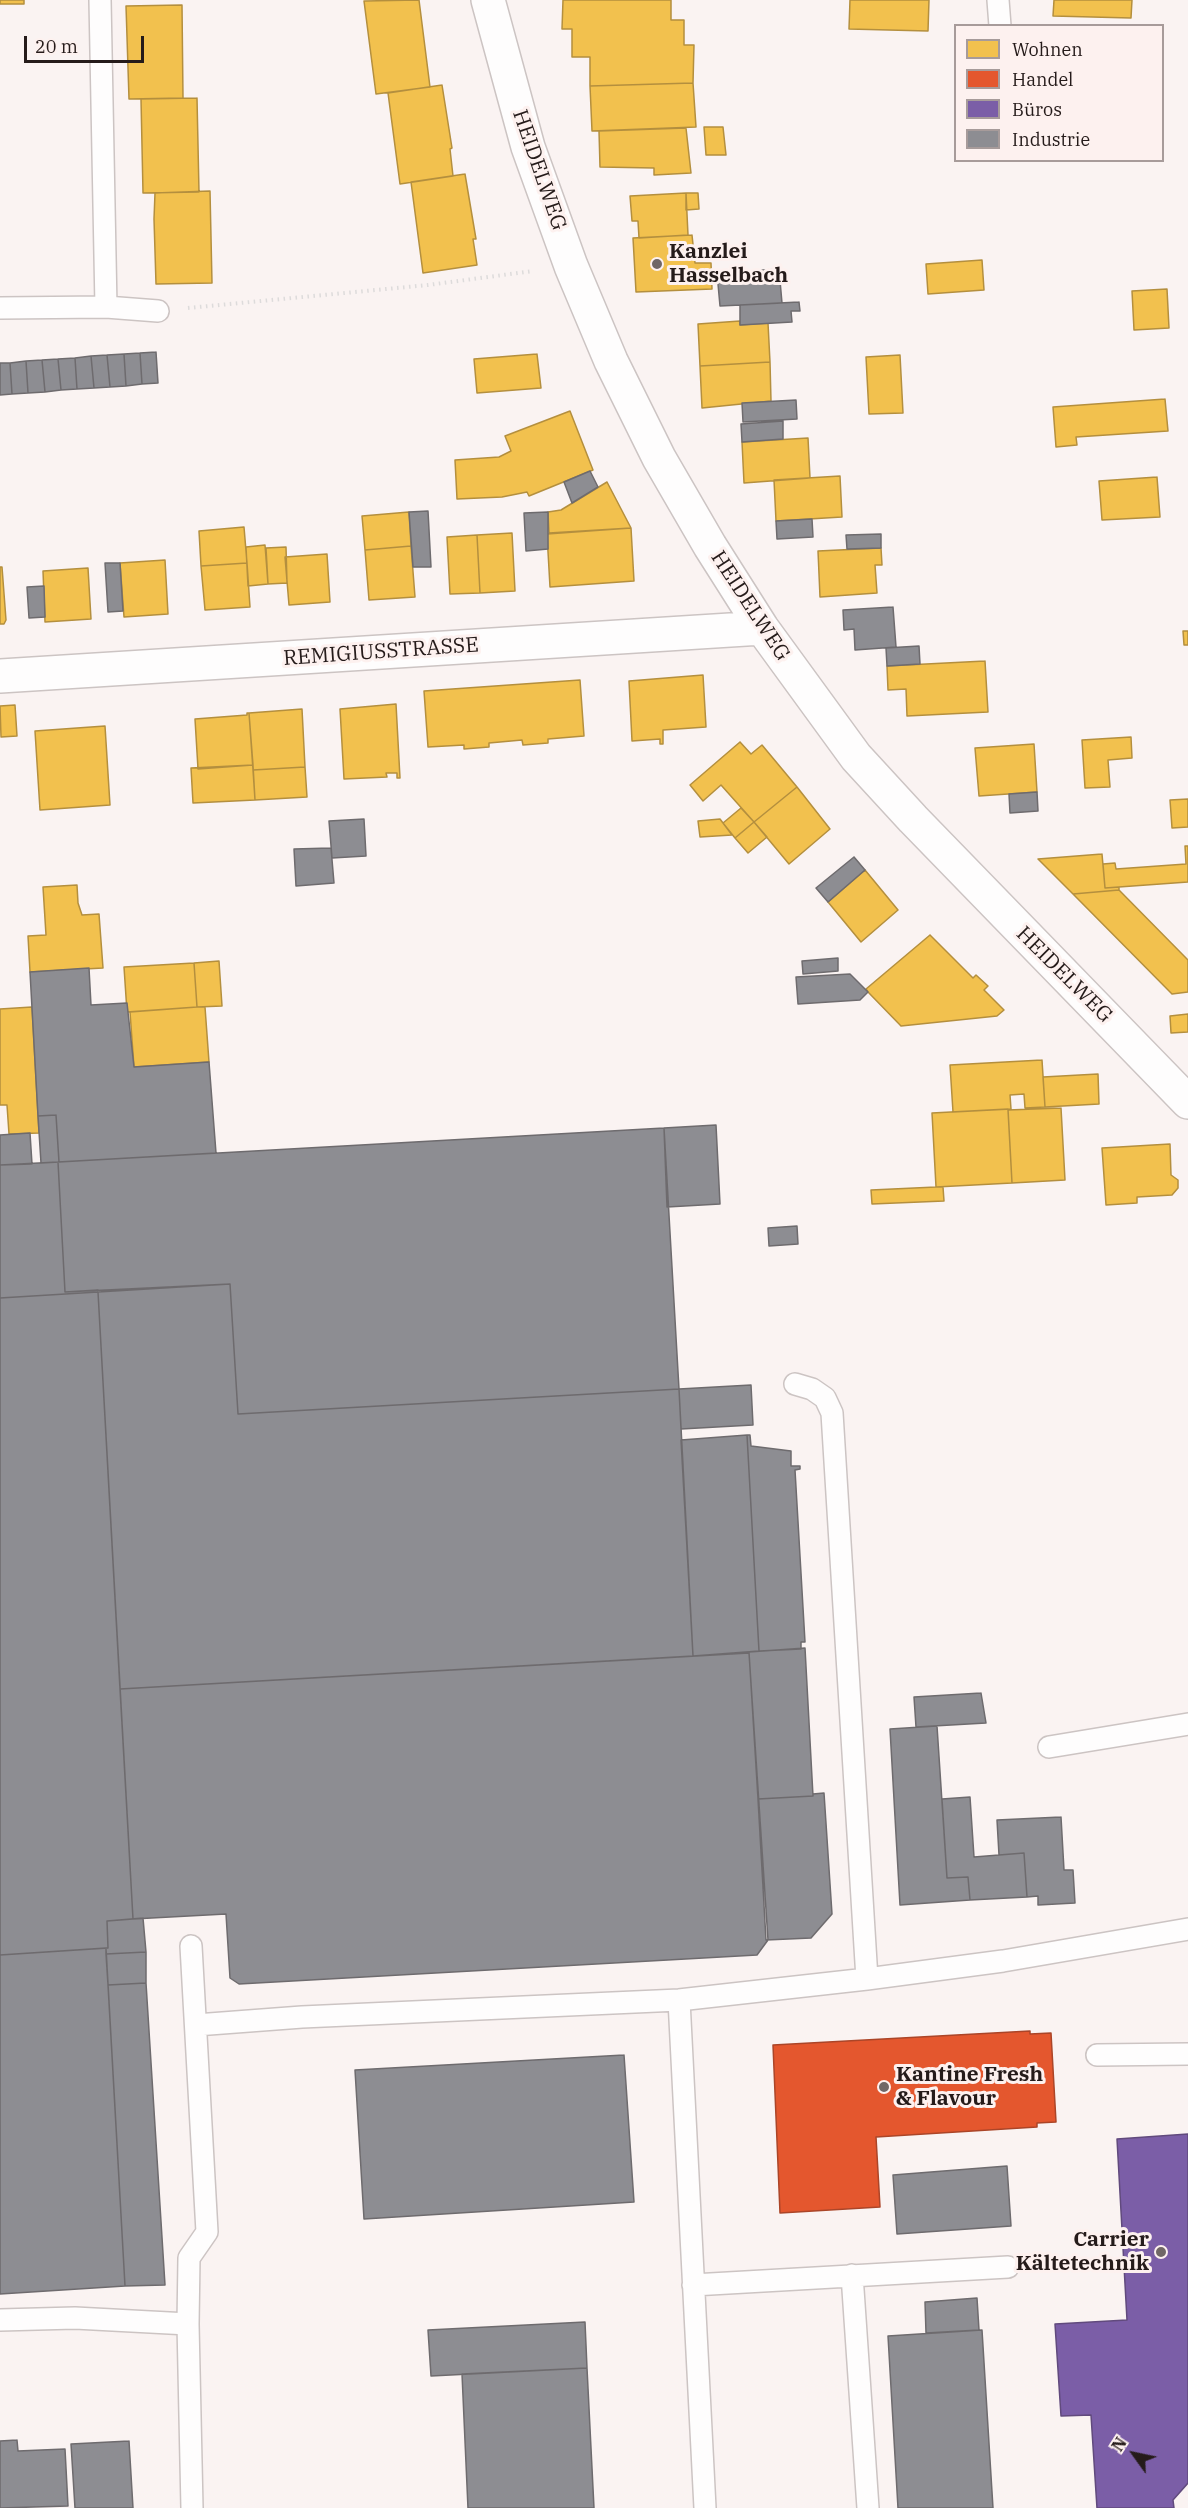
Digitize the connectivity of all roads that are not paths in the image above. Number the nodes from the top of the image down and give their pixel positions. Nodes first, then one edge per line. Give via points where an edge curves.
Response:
1 (100, 0) edge
2 (488, 0) edge
3 (998, 0) edge
4 (1000, 24) edge
5 (106, 307) junction
6 (0, 308) edge
7 (158, 311) road end
8 (762, 628) junction
9 (0, 676) edge
10 (1188, 1102) edge
11 (795, 1384) dead end
12 (1188, 1724) edge
13 (1049, 1747) dead end
14 (1188, 1929) edge
15 (191, 1946) dead end
16 (867, 1979) junction
17 (679, 2000) junction
18 (196, 2025) junction
19 (1188, 2054) edge
20 (1097, 2055) dead end
21 (1008, 2267) dead end
22 (852, 2275) junction
23 (693, 2285) junction
24 (0, 2320) edge
25 (188, 2324) junction
26 (192, 2508) edge
27 (705, 2508) edge
28 (868, 2508) edge

1 - 5 lane
2 - 8 street, HEIDELWEG via 528,147 611,361 659,458
3 - 4 lane
5 - 6 lane
5 - 7 lane
8 - 9 street, REMIGIUSSTRASSE
8 - 10 street, HEIDELWEG via 856,757
11 - 16 lane via 825,1398 832,1413
12 - 13 lane
14 - 16 lane via 1003,1961
15 - 18 lane
16 - 17 lane
17 - 18 lane
17 - 23 lane
18 - 25 lane via 207,2232 189,2258
19 - 20 lane
21 - 22 lane
22 - 23 lane
22 - 28 lane
23 - 27 lane
24 - 25 lane via 75,2318
25 - 26 lane

